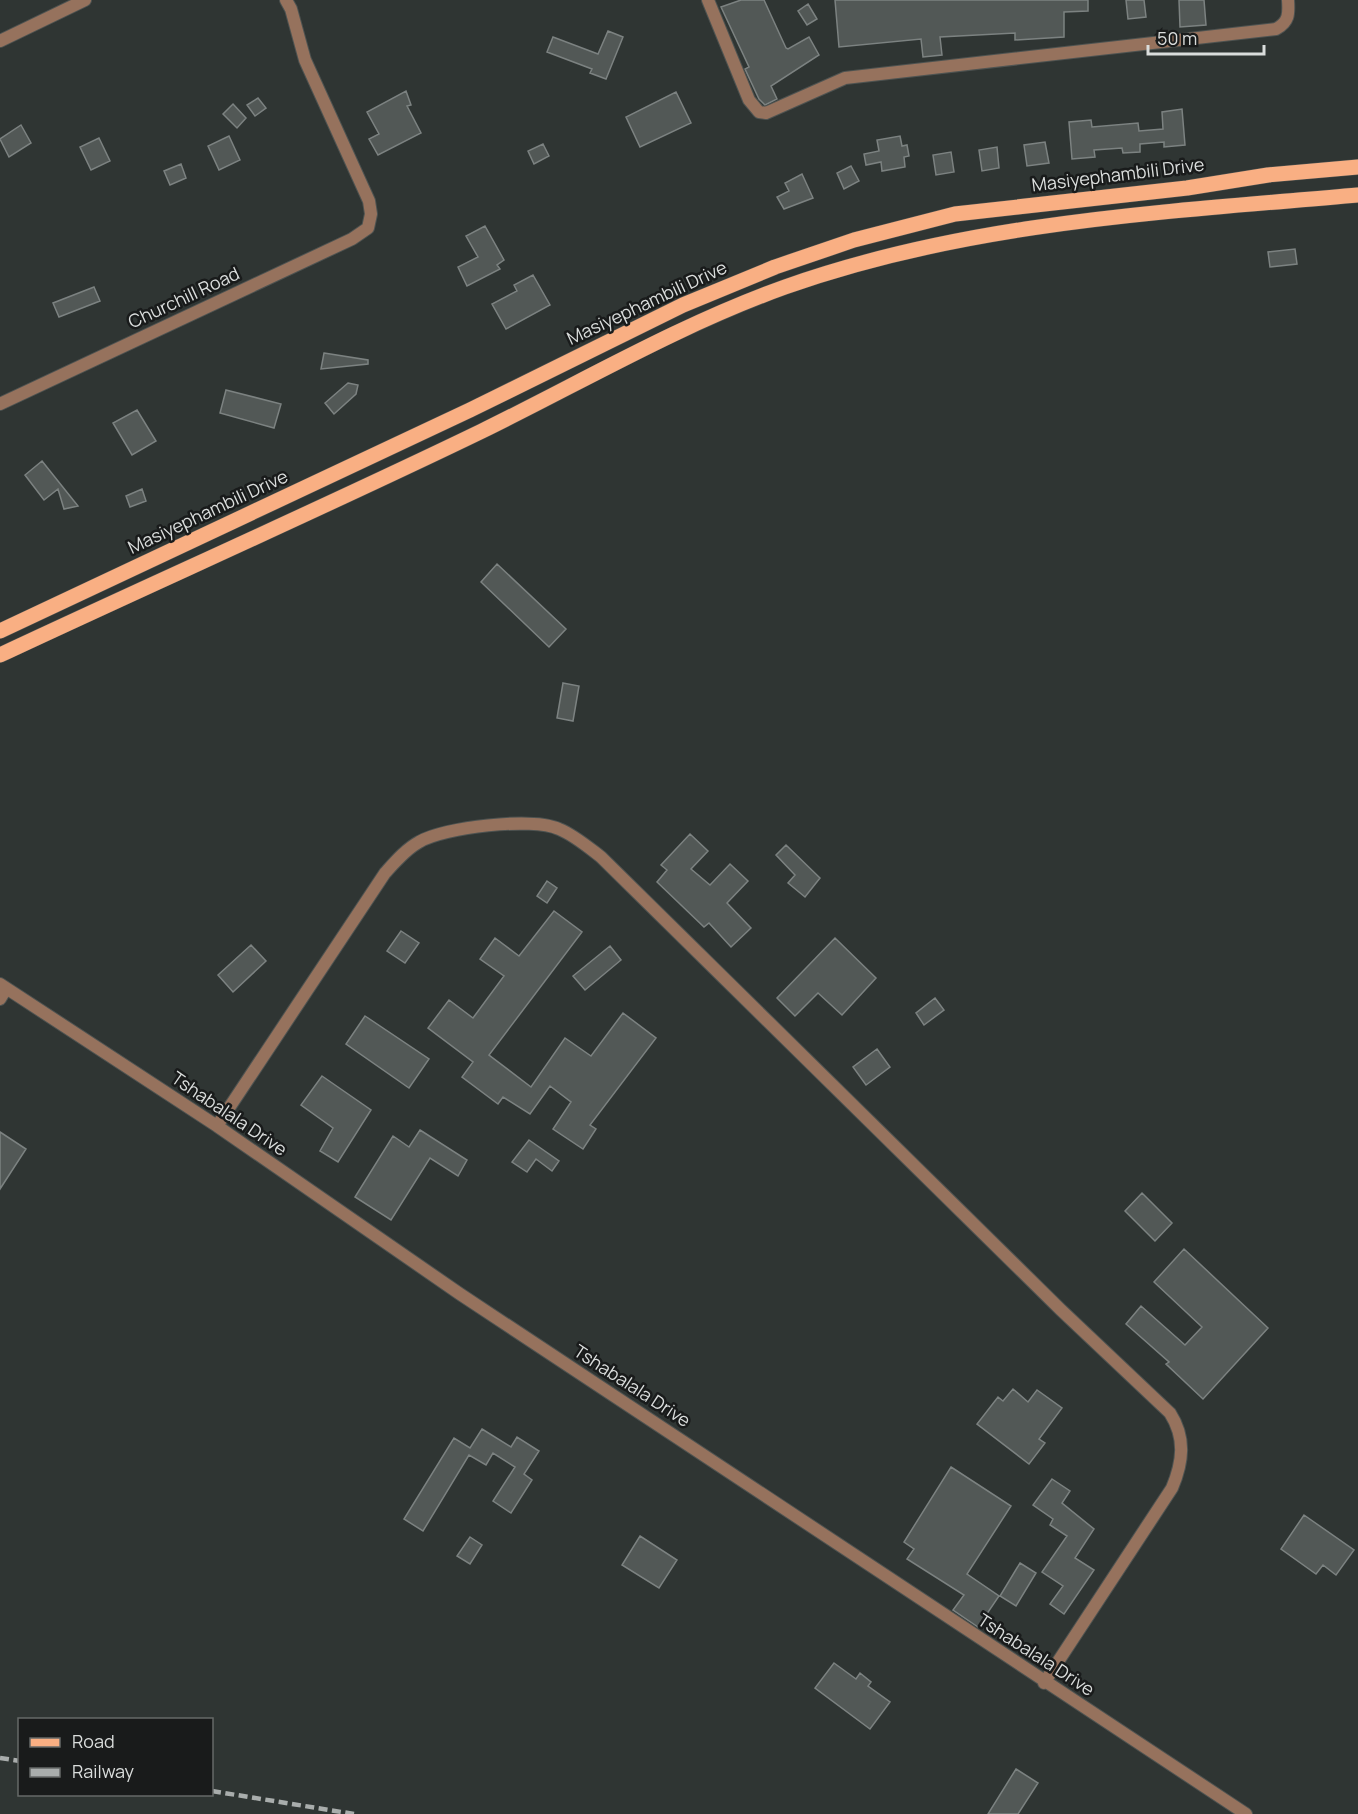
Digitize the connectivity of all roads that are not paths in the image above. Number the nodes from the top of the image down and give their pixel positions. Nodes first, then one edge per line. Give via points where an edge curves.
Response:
1 (85, 0) edge
2 (285, 0) edge
3 (708, 0) edge
4 (1288, 0) edge
5 (0, 41) edge
6 (1358, 162) edge
7 (1350, 168) edge
8 (1358, 195) edge
9 (0, 404) edge
10 (0, 631) edge
11 (0, 655) edge
12 (2, 991) edge
13 (217, 1126) junction
14 (1044, 1683) junction
15 (1246, 1814) edge

1 - 5 street
2 - 9 street, Churchill Road via 305,60 369,201 368,228 352,239
3 - 4 street via 749,100 759,112 765,113 845,78 1276,30 1289,16
6 - 7 main road, Masiyephambili Drive
7 - 10 main road, Masiyephambili Drive via 955,214 854,240 786,263 683,305 470,410
8 - 11 main road via 1167,212 961,238 784,288 684,330 482,431
12 - 13 street, Tshabalala Drive
13 - 14 street, Tshabalala Drive via 460,1294
13 - 14 street via 385,873 417,842 442,832 524,824 557,828 571,835 610,865 1060,1310 1170,1413 1178,1426 1182,1452 1172,1488
14 - 15 street, Tshabalala Drive

